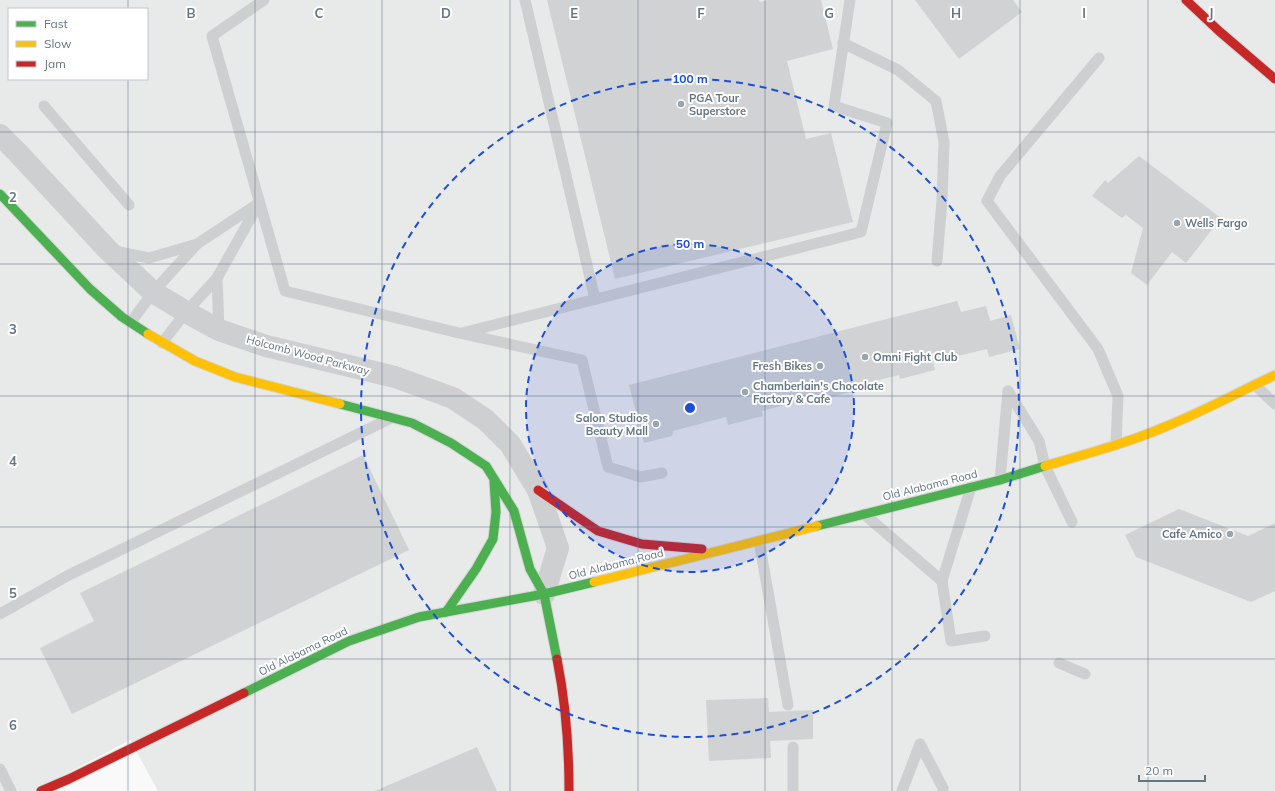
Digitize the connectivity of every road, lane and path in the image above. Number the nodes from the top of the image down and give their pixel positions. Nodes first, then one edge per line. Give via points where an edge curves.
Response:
1 (264, 0) edge
2 (525, 0) edge
3 (850, 0) edge
4 (1186, 0) edge
5 (843, 43) junction
6 (1098, 58) dead end
7 (1275, 79) edge
8 (44, 106) dead end
9 (0, 135) edge
10 (0, 194) edge
11 (259, 203) junction
12 (129, 205) dead end
13 (196, 244) junction
14 (107, 249) junction
15 (937, 261) dead end
16 (218, 278) junction
17 (153, 292) junction
18 (595, 299) junction
19 (186, 312) junction
20 (131, 322) junction
21 (219, 330) junction
22 (459, 333) junction
23 (162, 343) junction
24 (1257, 373) dead end
25 (1275, 376) edge
26 (1255, 385) junction
27 (1215, 404) junction
28 (1275, 404) edge
29 (392, 418) junction
30 (1116, 445) junction
31 (1046, 466) junction
32 (662, 473) dead end
33 (494, 479) junction
34 (1000, 480) junction
35 (971, 487) junction
36 (538, 490) junction
37 (863, 514) junction
38 (1072, 522) dead end
39 (759, 541) junction
40 (719, 551) junction
41 (942, 582) junction
42 (544, 594) junction
43 (446, 612) junction
44 (0, 614) edge
45 (985, 636) dead end
46 (1059, 663) dead end
47 (1085, 674) dead end
48 (788, 705) dead end
49 (793, 747) dead end
50 (0, 769) edge
51 (11, 791) edge
52 (41, 791) edge
53 (568, 791) edge
54 (793, 791) edge
55 (902, 791) edge
56 (943, 791) edge

1 - 11 lane via 212,36
2 - 18 lane
3 - 5 lane
4 - 7 main road via 1219,32
5 - 15 lane via 898,70 936,101 944,142
5 - 18 lane via 834,106 887,123 861,232
6 - 30 lane via 1000,176 987,201 1098,349 1118,396
8 - 12 lane
9 - 14 street, Holcomb Wood Parkway
10 - 20 main road, Holcomb Wood Parkway via 90,289
11 - 13 lane
11 - 16 lane
11 - 22 lane via 285,291
13 - 14 lane via 149,258
13 - 17 lane
14 - 17 street, Holcomb Wood Parkway
16 - 19 lane
16 - 21 lane
17 - 19 street, Holcomb Wood Parkway
17 - 20 lane
18 - 22 lane
19 - 21 street, Holcomb Wood Parkway
19 - 23 lane
20 - 23 main road, Holcomb Wood Parkway
21 - 36 street, Holcomb Wood Parkway via 266,346 395,377 453,398 486,420 510,444
22 - 32 lane via 582,360 608,467 641,477
23 - 29 main road, Holcomb Wood Parkway via 195,361 235,376
24 - 27 main road, Old Alabama Road
25 - 26 main road, Old Alabama Road
26 - 27 main road, Old Alabama Road
26 - 28 lane
27 - 30 main road, Old Alabama Road
29 - 33 main road, Holcomb Wood Parkway via 412,423 452,443 486,466
29 - 44 lane via 68,576
30 - 31 main road, Old Alabama Road
31 - 34 main road, Old Alabama Road
31 - 34 lane via 1039,442 1008,391
31 - 38 lane
33 - 42 main road, Holcomb Wood Parkway via 514,511 530,569
33 - 43 main road via 496,512 493,539
34 - 35 main road, Old Alabama Road
35 - 37 main road, Old Alabama Road
35 - 41 lane
36 - 40 main road via 598,531 642,544
36 - 42 street, Holcomb Wood Parkway via 558,548
37 - 39 main road, Old Alabama Road
37 - 41 lane
39 - 40 main road, Old Alabama Road
39 - 48 lane
40 - 42 main road, Old Alabama Road
41 - 45 lane via 951,641
42 - 43 main road, Old Alabama Road
42 - 53 main road, Holcomb Wood Parkway via 564,694 569,750
43 - 52 main road, Old Alabama Road via 419,617 348,641
46 - 47 lane
49 - 54 lane
50 - 51 lane
55 - 56 lane via 920,744

